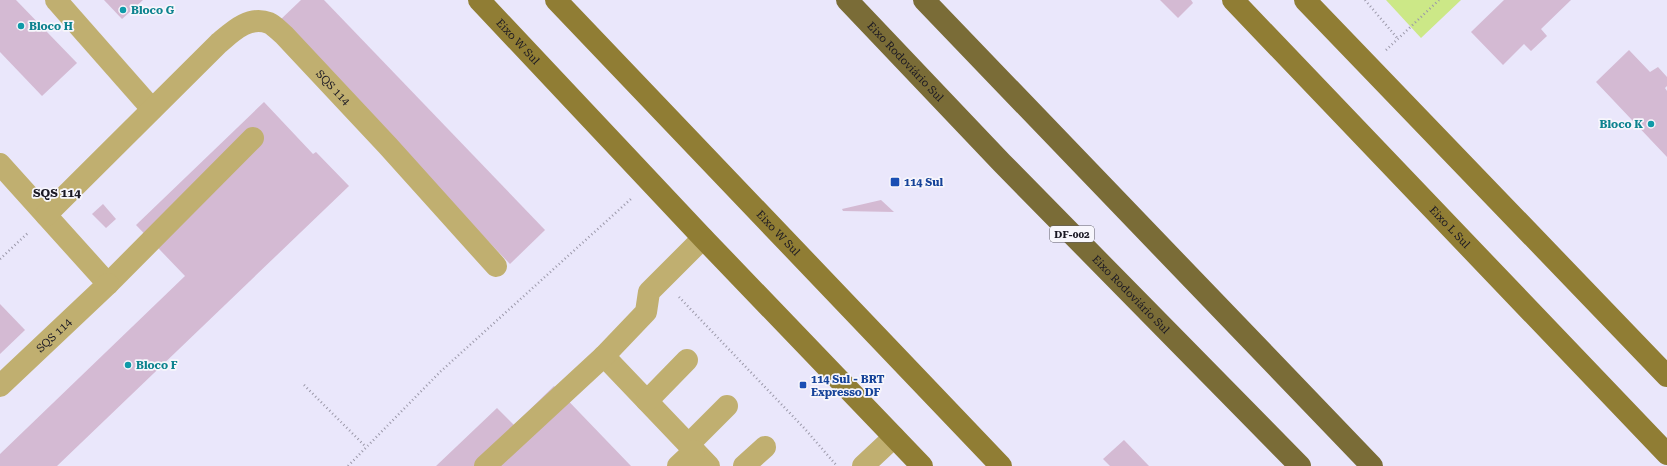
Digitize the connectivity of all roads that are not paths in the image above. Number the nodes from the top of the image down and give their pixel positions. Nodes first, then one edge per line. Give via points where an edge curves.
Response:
1 (56, 0) edge
2 (479, 0) edge
3 (556, 0) edge
4 (847, 0) edge
5 (924, 0) edge
6 (1233, 0) edge
7 (1305, 0) edge
8 (152, 109) junction
9 (253, 138) dead end
10 (0, 164) edge
11 (46, 215) junction
12 (703, 238) junction
13 (496, 266) dead end
14 (108, 284) junction
15 (604, 356) junction
16 (687, 360) dead end
17 (1667, 376) edge
18 (0, 386) edge
19 (646, 400) junction
20 (727, 406) dead end
21 (894, 437) junction
22 (692, 447) junction
23 (765, 447) dead end
24 (1667, 454) edge
25 (485, 466) edge
26 (678, 466) edge
27 (709, 466) edge
28 (744, 466) edge
29 (863, 466) edge
30 (922, 466) edge
31 (1001, 466) edge
32 (1300, 466) edge
33 (1372, 466) edge

1 - 8 street
2 - 12 main road, Eixo W Sul
3 - 31 main road, Eixo W Sul
4 - 32 highway, Eixo Rodoviário Sul / DF-002 via 1002,163
5 - 33 highway
6 - 24 main road, Eixo L Sul
7 - 17 main road
8 - 11 street, SQS 114
8 - 13 street, SQS 114 via 219,43 240,26 254,22 269,23 284,35
9 - 14 street, SQS 114
10 - 11 street
11 - 14 street
12 - 15 street via 649,292 646,312
12 - 21 main road, Eixo W Sul
14 - 18 street, SQS 114
15 - 19 street
15 - 25 street
16 - 19 street
19 - 22 street
20 - 22 street
21 - 29 street
21 - 30 main road, Eixo W Sul
22 - 26 street
22 - 27 street
23 - 28 street

